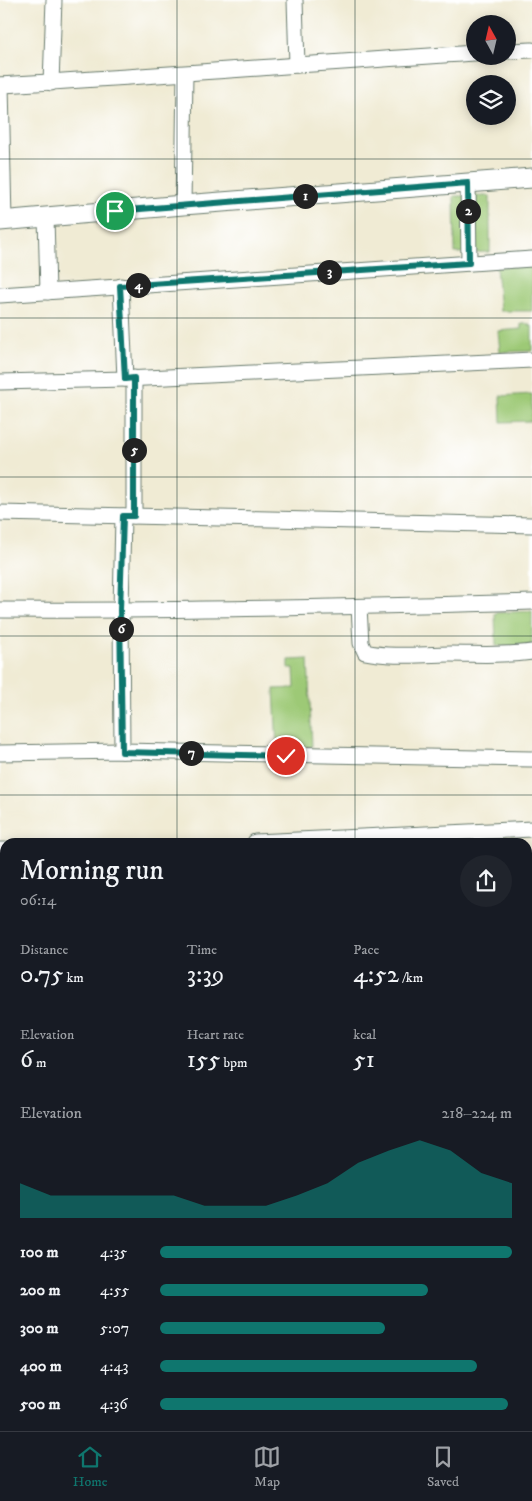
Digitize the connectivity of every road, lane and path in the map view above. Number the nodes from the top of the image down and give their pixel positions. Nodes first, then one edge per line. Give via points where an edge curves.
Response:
1 (54, 0) edge
2 (296, 0) edge
3 (532, 50) edge
4 (516, 51) edge
5 (466, 54) edge
6 (297, 65) junction
7 (185, 74) junction
8 (51, 83) junction
9 (0, 85) edge
10 (532, 178) edge
11 (468, 183) junction
12 (183, 205) junction
13 (46, 217) junction
14 (2, 221) edge
15 (532, 259) edge
16 (469, 263) junction
17 (120, 286) junction
18 (48, 292) junction
19 (0, 295) edge
20 (532, 360) edge
21 (130, 378) junction
22 (0, 382) edge
23 (0, 513) edge
24 (128, 516) junction
25 (532, 525) edge
26 (532, 602) edge
27 (359, 607) junction
28 (0, 610) edge
29 (120, 610) junction
30 (532, 652) edge
31 (122, 752) junction
32 (0, 753) edge
33 (532, 759) edge
34 (532, 829) edge
35 (340, 838) edge

1 - 8 street
2 - 6 street
3 - 4 street
5 - 6 street
6 - 7 street
7 - 8 street
7 - 12 street
8 - 9 street
9 - 14 street
10 - 11 street
11 - 12 street
11 - 16 street
12 - 13 street
13 - 14 street
13 - 18 street
15 - 16 street
16 - 17 street
17 - 18 street
17 - 21 street
18 - 19 street
20 - 21 street
21 - 22 street
21 - 24 street
23 - 24 street
24 - 25 street
24 - 29 street
26 - 27 street
27 - 29 street
27 - 30 street via 361,643 365,652 382,656 511,656
28 - 29 street
29 - 31 street
31 - 32 street
31 - 33 street
34 - 35 street

